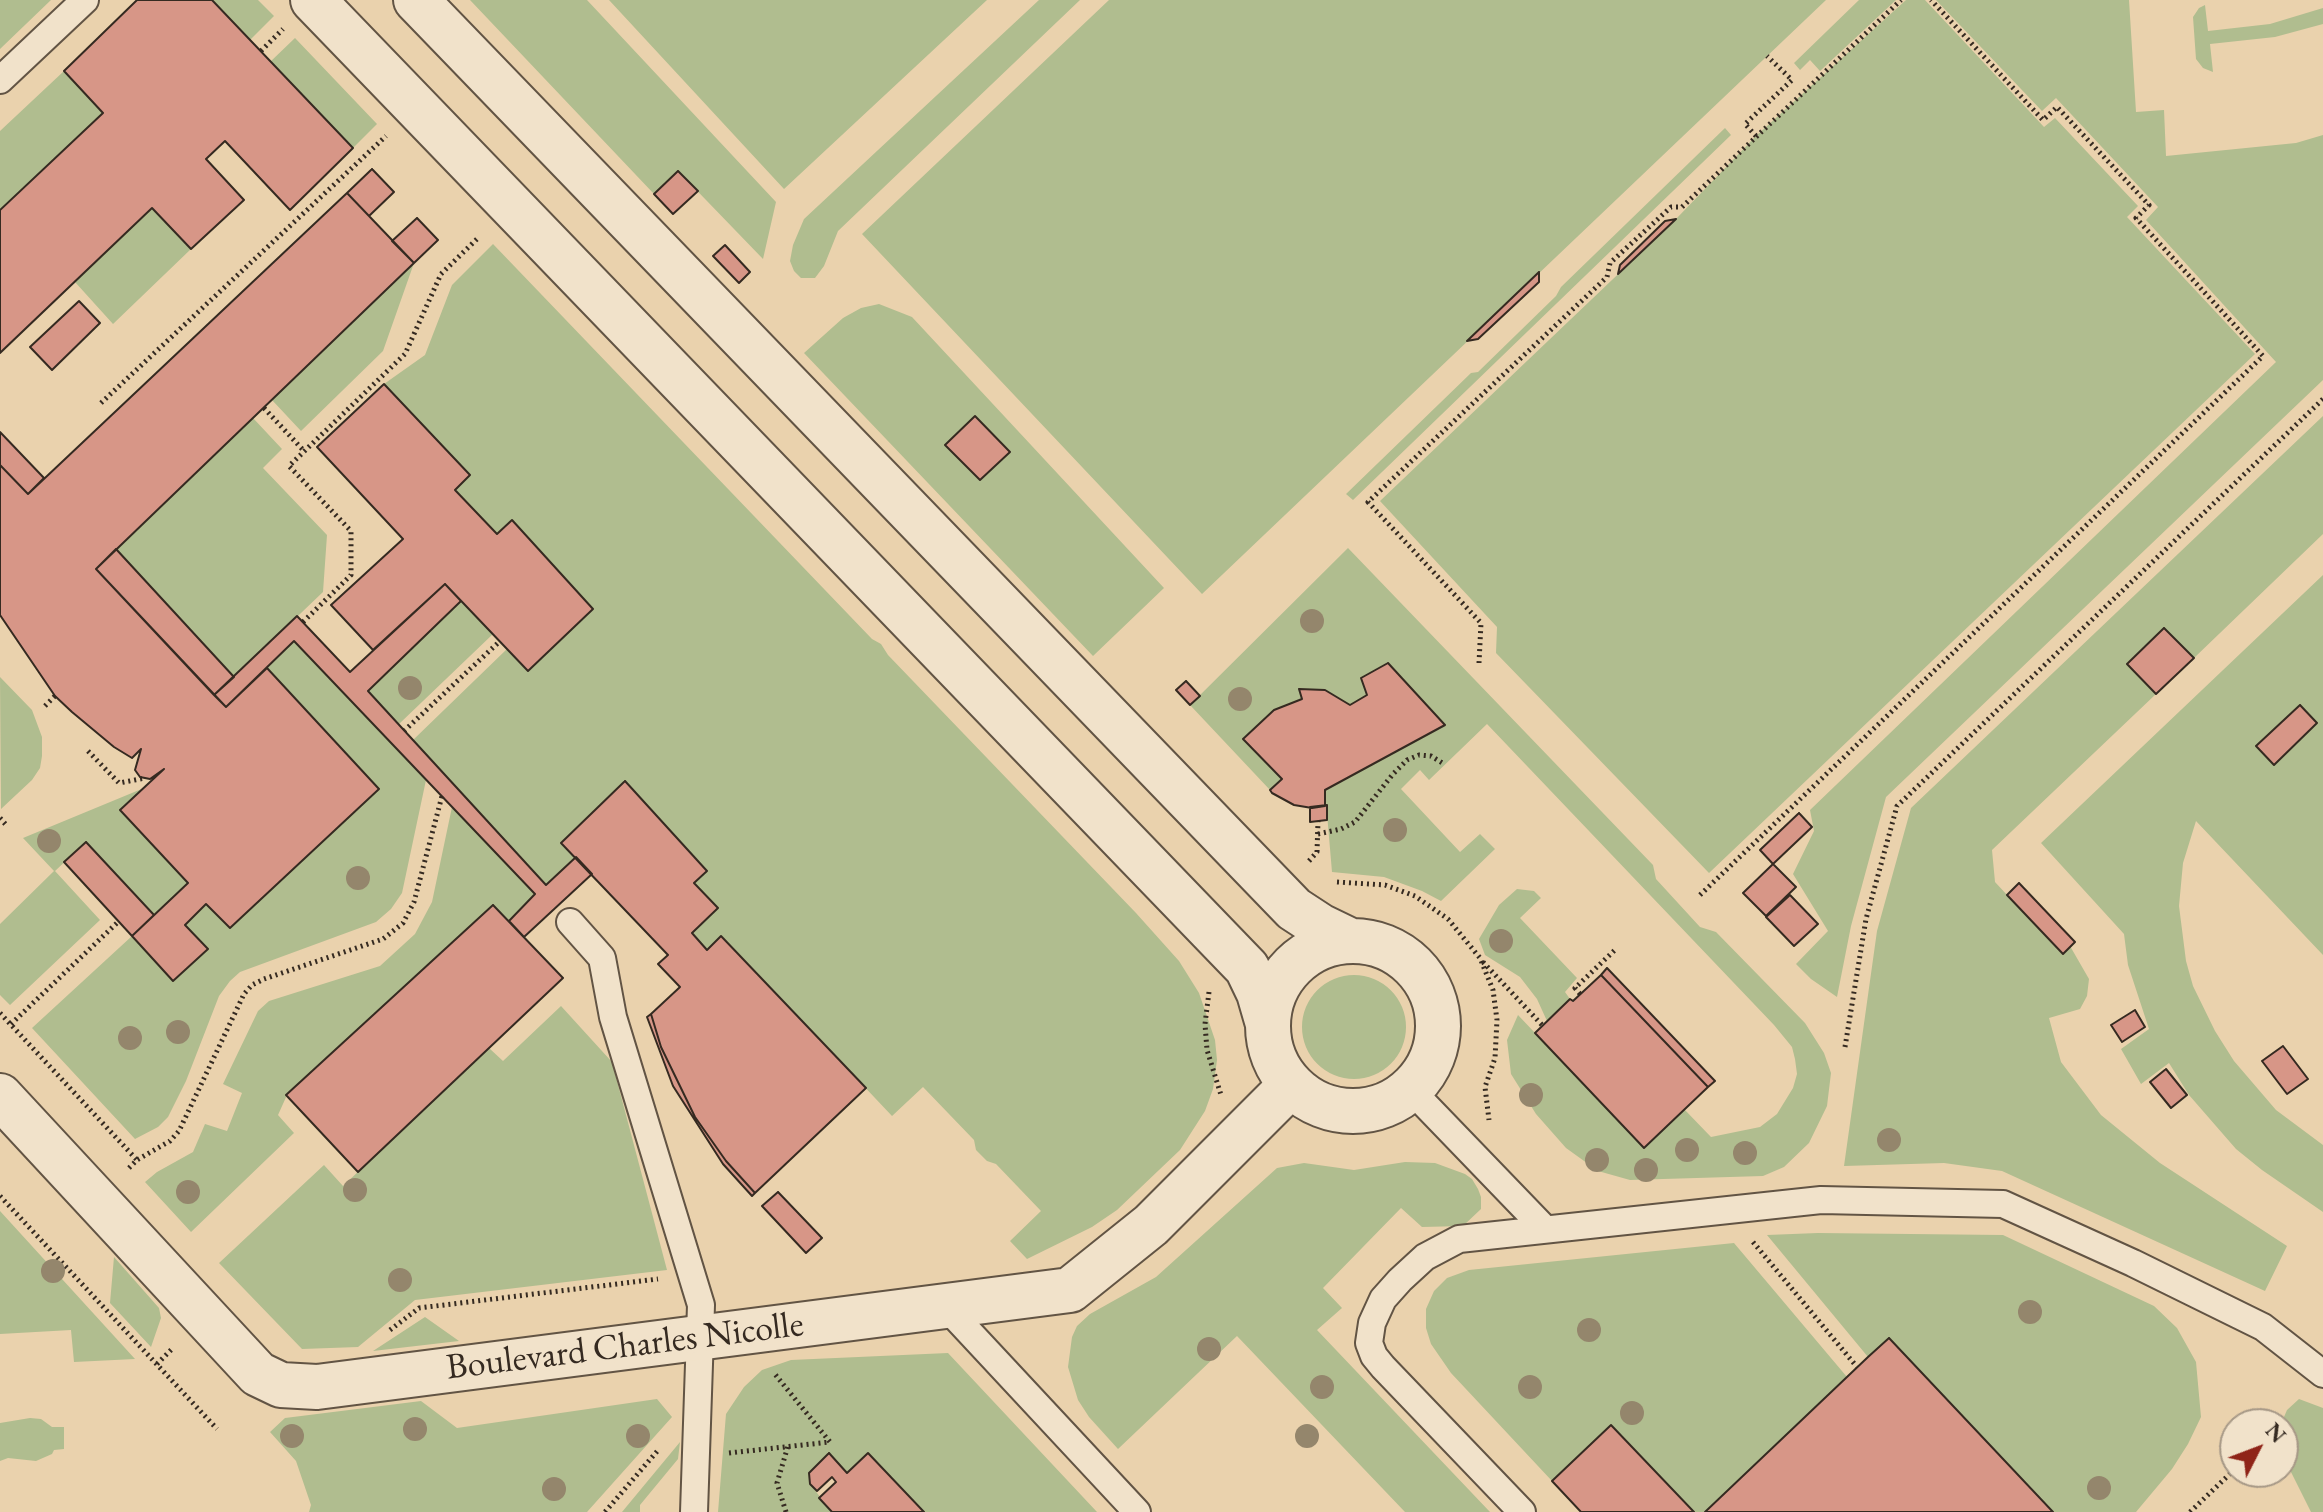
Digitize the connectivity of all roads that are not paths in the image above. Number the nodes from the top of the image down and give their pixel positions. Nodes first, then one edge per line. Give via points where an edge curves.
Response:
1 (85, 0) edge
2 (313, 0) edge
3 (416, 0) edge
4 (0, 80) edge
5 (570, 922) dead end
6 (1351, 941) junction
7 (1268, 1024) junction
8 (1291, 1085) junction
9 (1411, 1090) junction
10 (0, 1096) edge
11 (1544, 1228) junction
12 (945, 1306) junction
13 (700, 1338) junction
14 (2323, 1374) edge
15 (694, 1512) edge
16 (1137, 1512) edge
17 (1522, 1512) edge

1 - 4 lane
2 - 7 street via 1247,968
3 - 6 street via 1294,909
5 - 13 lane via 602,958 613,1017 701,1305
6 - 7 street via 1319,947 1292,966 1274,995
6 - 9 street via 1391,949 1428,985 1438,1014 1437,1043 1427,1071
7 - 8 street via 1275,1061
8 - 9 street via 1323,1106 1346,1111 1381,1107
8 - 12 street, Boulevard Charles Nicolle via 1151,1225 1070,1290
9 - 11 lane
10 - 13 street, Boulevard Charles Nicolle via 258,1374 281,1385 317,1387
11 - 14 lane via 1821,1200 2003,1204 2263,1327
11 - 17 lane via 1459,1239 1425,1257 1383,1299 1369,1343 1383,1367
12 - 13 street, Boulevard Charles Nicolle
12 - 16 lane
13 - 15 lane

